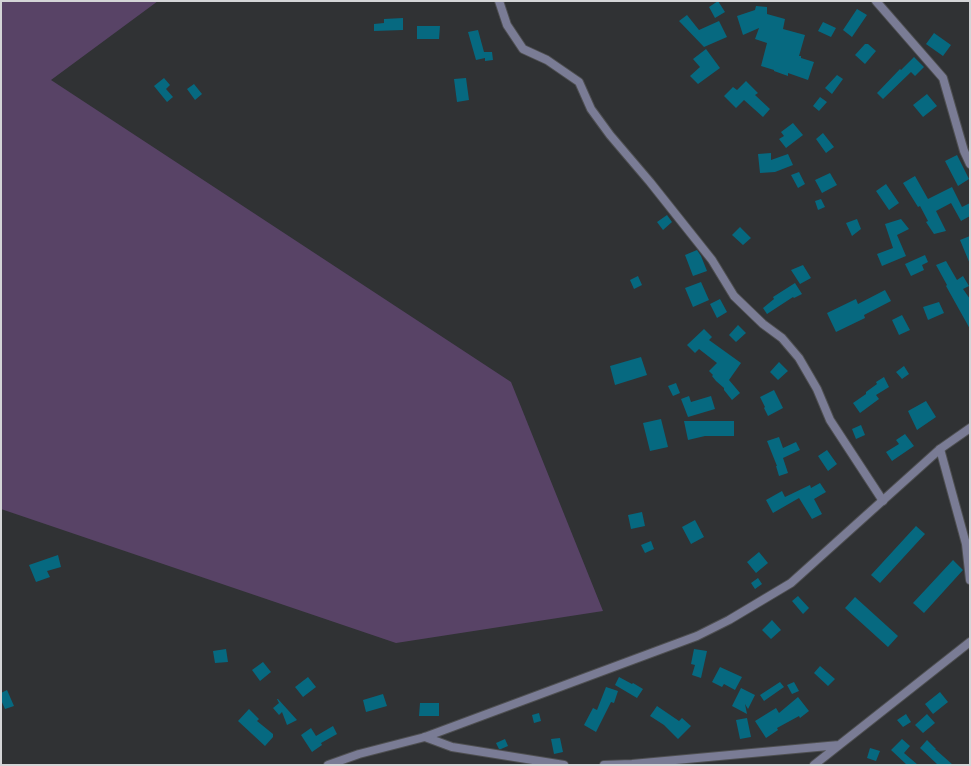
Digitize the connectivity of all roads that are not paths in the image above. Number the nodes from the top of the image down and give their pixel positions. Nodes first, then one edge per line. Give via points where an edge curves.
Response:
1 (499, 1) edge
2 (876, 1) edge
3 (970, 164) edge
4 (970, 428) edge
5 (940, 449) junction
6 (883, 501) junction
7 (970, 580) edge
8 (970, 642) edge
9 (426, 737) junction
10 (839, 745) junction
11 (328, 765) edge
12 (564, 765) edge
13 (604, 765) edge
14 (814, 765) edge

1 - 6 street via 507,25 523,49 547,60 579,82 591,109 606,130 712,260 734,296 782,338 799,358 817,389 830,420
2 - 3 street via 943,78 964,152
4 - 5 street
5 - 6 street
5 - 7 street via 966,544
6 - 9 street via 792,583 729,620 697,636
8 - 10 street
9 - 11 street via 359,754
9 - 12 street via 452,747
10 - 13 street
10 - 14 street

